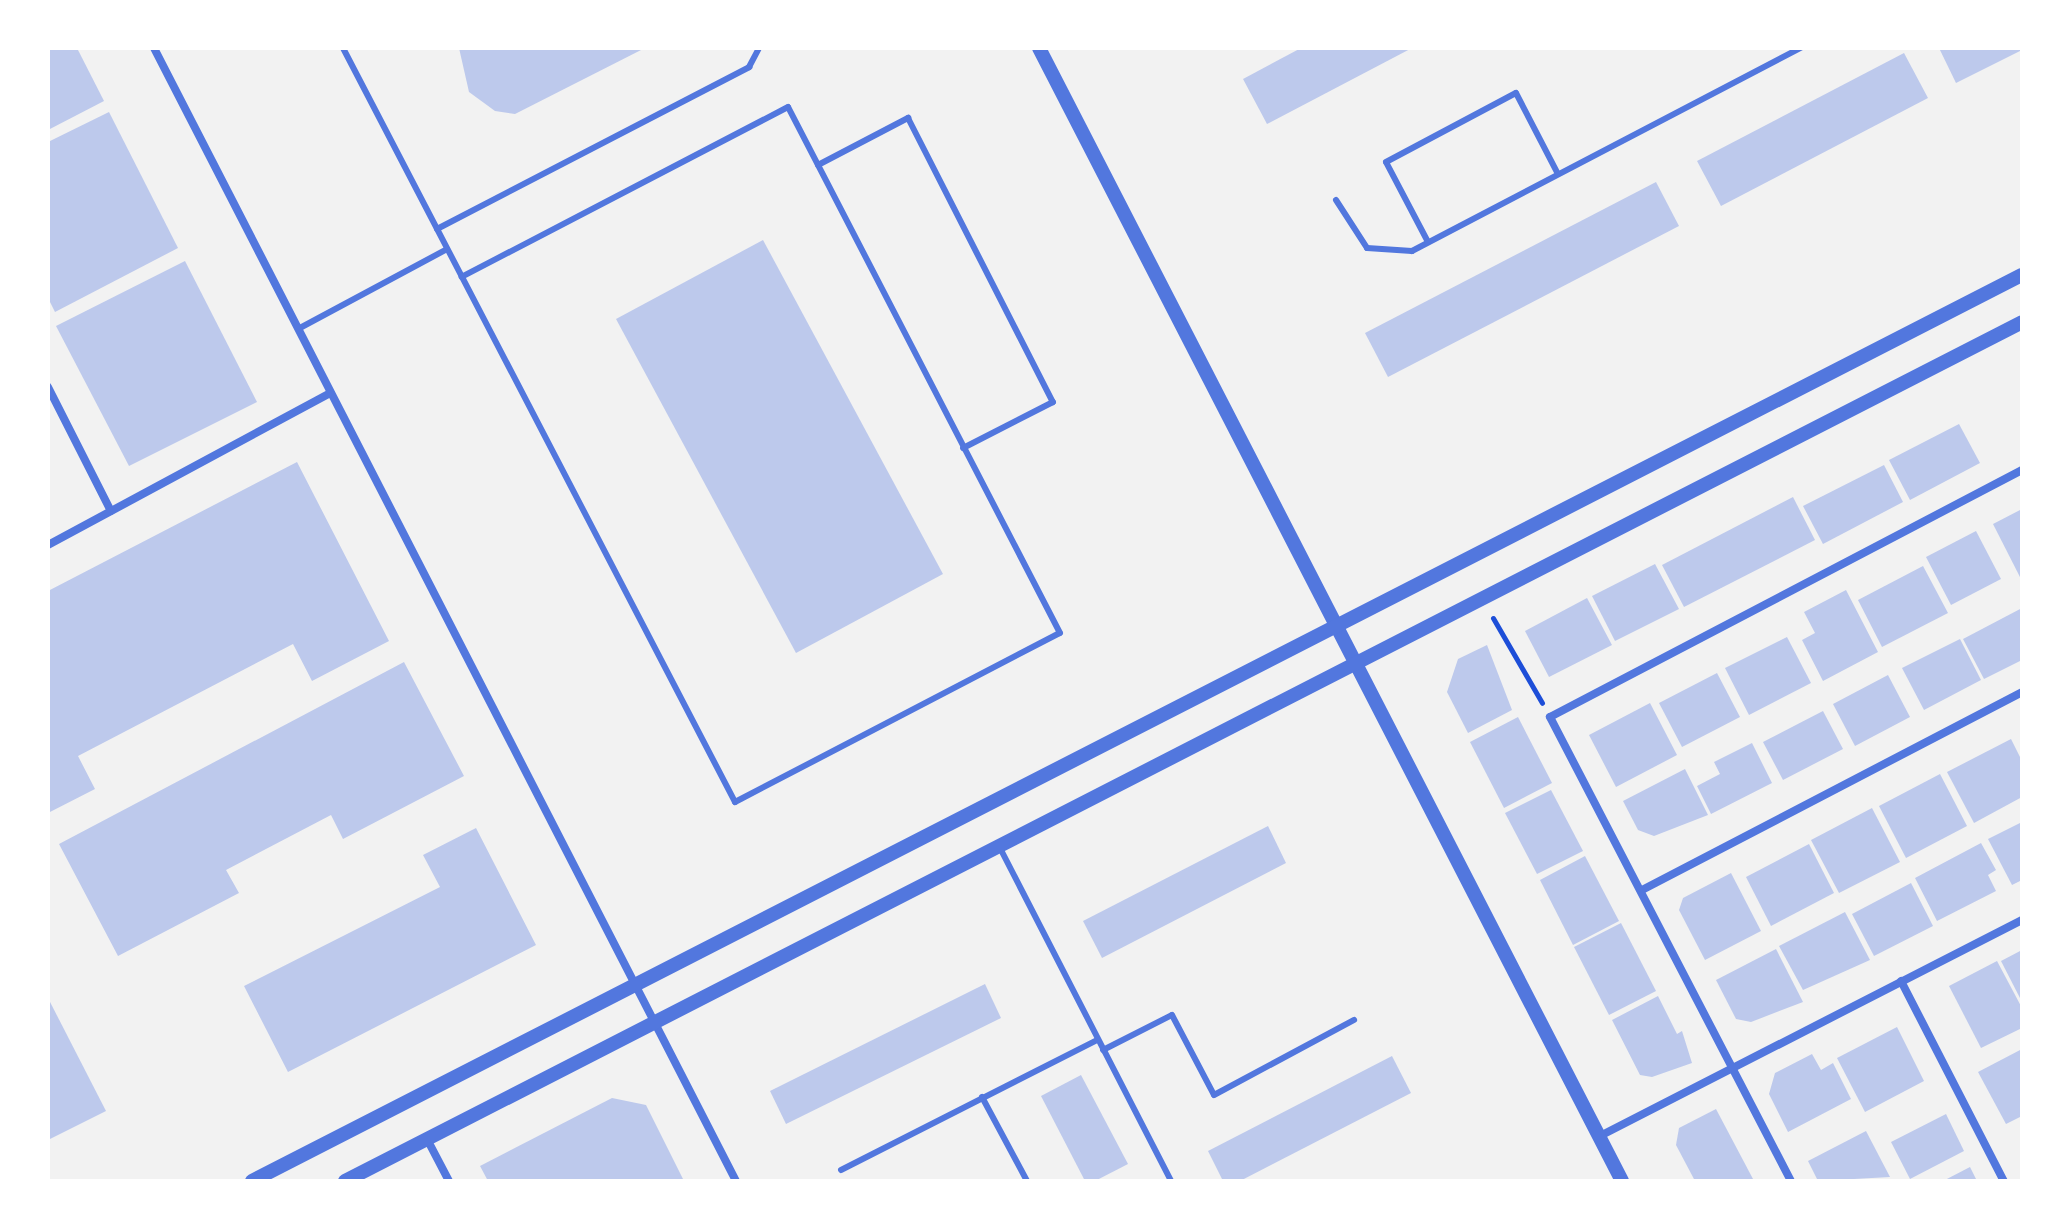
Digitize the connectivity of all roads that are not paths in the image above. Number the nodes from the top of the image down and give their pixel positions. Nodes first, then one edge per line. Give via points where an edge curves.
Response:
1 (154, 48) edge
2 (343, 48) edge
3 (759, 48) edge
4 (1039, 48) edge
5 (1801, 48) edge
6 (818, 165) junction
7 (1558, 174) junction
8 (1336, 200) dead end
9 (437, 229) junction
10 (1428, 242) junction
11 (447, 249) junction
12 (2022, 275) edge
13 (462, 277) junction
14 (2022, 322) edge
15 (298, 329) junction
16 (48, 387) edge
17 (328, 394) junction
18 (963, 448) junction
19 (2022, 470) edge
20 (111, 511) junction
21 (48, 545) edge
22 (1339, 625) junction
23 (1358, 663) junction
24 (2022, 692) edge
25 (999, 846) junction
26 (1642, 890) junction
27 (2022, 920) edge
28 (1901, 981) junction
29 (635, 985) junction
30 (1354, 1020) dead end
31 (655, 1022) junction
32 (1097, 1040) junction
33 (1103, 1050) junction
34 (1733, 1066) junction
35 (982, 1097) junction
36 (1598, 1137) junction
37 (427, 1139) junction
38 (841, 1170) dead end
39 (252, 1181) edge
40 (345, 1181) edge
41 (449, 1181) edge
42 (736, 1181) edge
43 (1027, 1181) edge
44 (1171, 1181) edge
45 (1622, 1181) edge
46 (1791, 1181) edge
47 (2004, 1181) edge

1 - 15 street
2 - 9 lane
3 - 9 lane via 749,67
4 - 22 street
5 - 7 lane
6 - 13 lane via 788,107
6 - 18 lane
6 - 18 lane via 908,118 1053,402
7 - 10 lane
7 - 10 lane via 1516,93 1386,162
8 - 10 lane via 1367,248 1387,254
9 - 11 lane
11 - 13 lane
11 - 15 lane
12 - 22 street
13 - 18 lane via 735,802 1060,633
14 - 23 street
15 - 17 street
16 - 20 street
17 - 20 street
17 - 29 street
19 - 26 street via 1550,717
20 - 21 street
22 - 23 street
22 - 29 street
23 - 25 street
23 - 36 street
24 - 26 street
25 - 31 street
25 - 32 lane
26 - 34 street
27 - 28 street
28 - 34 street
28 - 47 street
29 - 31 street
29 - 39 street
30 - 33 lane via 1214,1095 1172,1015
31 - 37 street
31 - 42 street
32 - 33 lane
32 - 35 lane
33 - 44 lane
34 - 36 street
34 - 46 street
35 - 38 lane
35 - 43 lane
36 - 45 street
37 - 40 street
37 - 41 street

